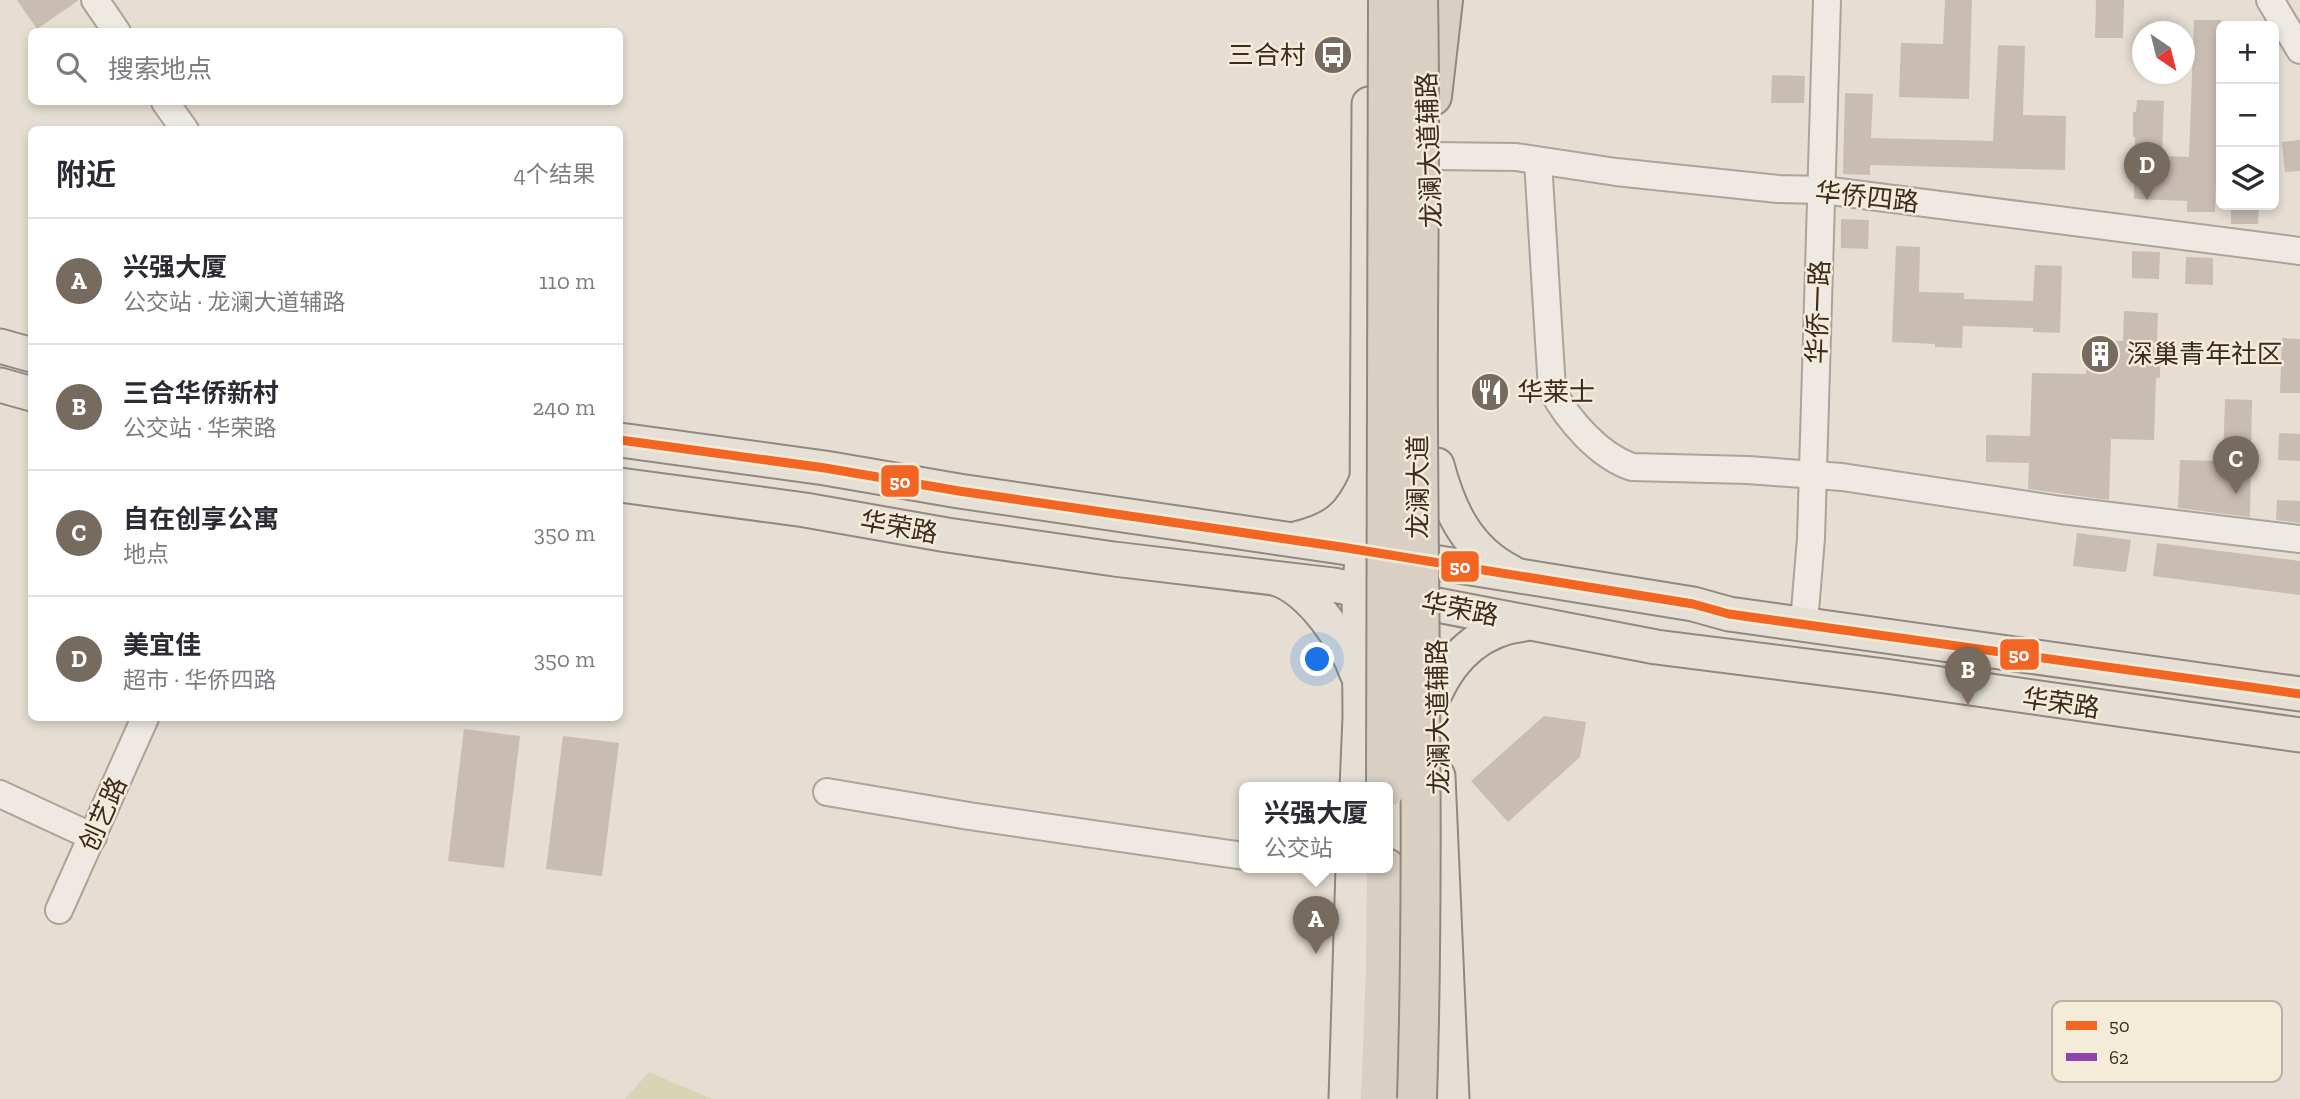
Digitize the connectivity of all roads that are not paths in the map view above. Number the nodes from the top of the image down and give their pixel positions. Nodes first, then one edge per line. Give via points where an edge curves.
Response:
1 (95, 0) edge
2 (1370, 0) edge
3 (1388, 0) edge
4 (1416, 0) edge
5 (1443, 0) edge
6 (1827, 0) edge
7 (2270, 0) edge
8 (114, 28) edge
9 (2298, 42) edge
10 (1432, 96) junction
11 (167, 105) edge
12 (182, 126) edge
13 (1432, 156) junction
14 (1538, 161) junction
15 (1823, 190) junction
16 (2300, 251) edge
17 (0, 346) edge
18 (28, 354) edge
19 (0, 385) edge
20 (28, 393) edge
21 (623, 440) edge
22 (1437, 474) junction
23 (1812, 475) junction
24 (1367, 479) junction
25 (623, 485) edge
26 (2300, 539) edge
27 (1289, 540) junction
28 (1364, 551) junction
29 (1437, 563) junction
30 (1519, 576) junction
31 (1271, 577) junction
32 (1359, 589) junction
33 (1437, 605) junction
34 (1530, 623) junction
35 (1804, 623) junction
36 (1359, 677) junction
37 (2300, 694) edge
38 (1435, 709) junction
39 (1360, 717) junction
40 (144, 721) edge
41 (2300, 735) edge
42 (1357, 782) edge
43 (1386, 782) edge
44 (827, 792) dead end
45 (0, 794) edge
46 (93, 837) junction
47 (1239, 855) edge
48 (1353, 873) edge
49 (1386, 873) edge
50 (59, 910) dead end
51 (1346, 1099) edge
52 (1380, 1099) edge
53 (1417, 1099) edge
54 (1452, 1099) edge

1 - 8 street
2 - 24 main road
3 - 43 highway, 龙澜大道, bridge
4 - 10 main road, 龙澜大道辅路
4 - 53 highway, 龙澜大道, bridge via 1420,93 1421,967
5 - 10 highway
6 - 15 street, 华侨一路
7 - 9 street
10 - 13 main road, 龙澜大道辅路
11 - 12 street
13 - 14 street, 华侨四路
13 - 22 main road, 龙澜大道辅路
14 - 15 street, 华侨四路
14 - 23 street via 1550,373 1552,390 1567,413 1600,450 1632,467
15 - 16 street, 华侨四路
15 - 23 street, 华侨一路
17 - 18 main road
19 - 20 main road
21 - 27 main road, 华荣路
22 - 24 main road via 1429,493 1402,502 1375,491
22 - 29 main road, 龙澜大道辅路
22 - 30 main road via 1465,534 1482,553
23 - 26 street
23 - 35 street, 华侨一路
24 - 27 main road via 1351,510 1339,521
24 - 28 main road
25 - 31 main road, 华荣路 via 959,537
27 - 28 main road, 华荣路
28 - 29 main road, 华荣路
28 - 32 main road
29 - 30 main road, 华荣路
29 - 33 main road, 龙澜大道辅路
30 - 35 main road, 华荣路
31 - 32 main road, 华荣路
31 - 36 main road via 1294,587 1310,601 1342,641
32 - 33 main road, 华荣路
32 - 36 main road
33 - 34 main road, 华荣路
33 - 38 main road, 龙澜大道辅路
34 - 38 main road via 1501,629 1468,646 1453,661
34 - 41 main road, 华荣路 via 1656,647
35 - 37 main road, 华荣路
36 - 39 main road
38 - 39 main road via 1410,689 1395,686 1371,697
38 - 54 main road, 龙澜大道辅路
39 - 42 main road
40 - 46 street, 创艺路
44 - 47 street
45 - 46 street
46 - 50 street, 创艺路
48 - 51 main road
49 - 52 highway

